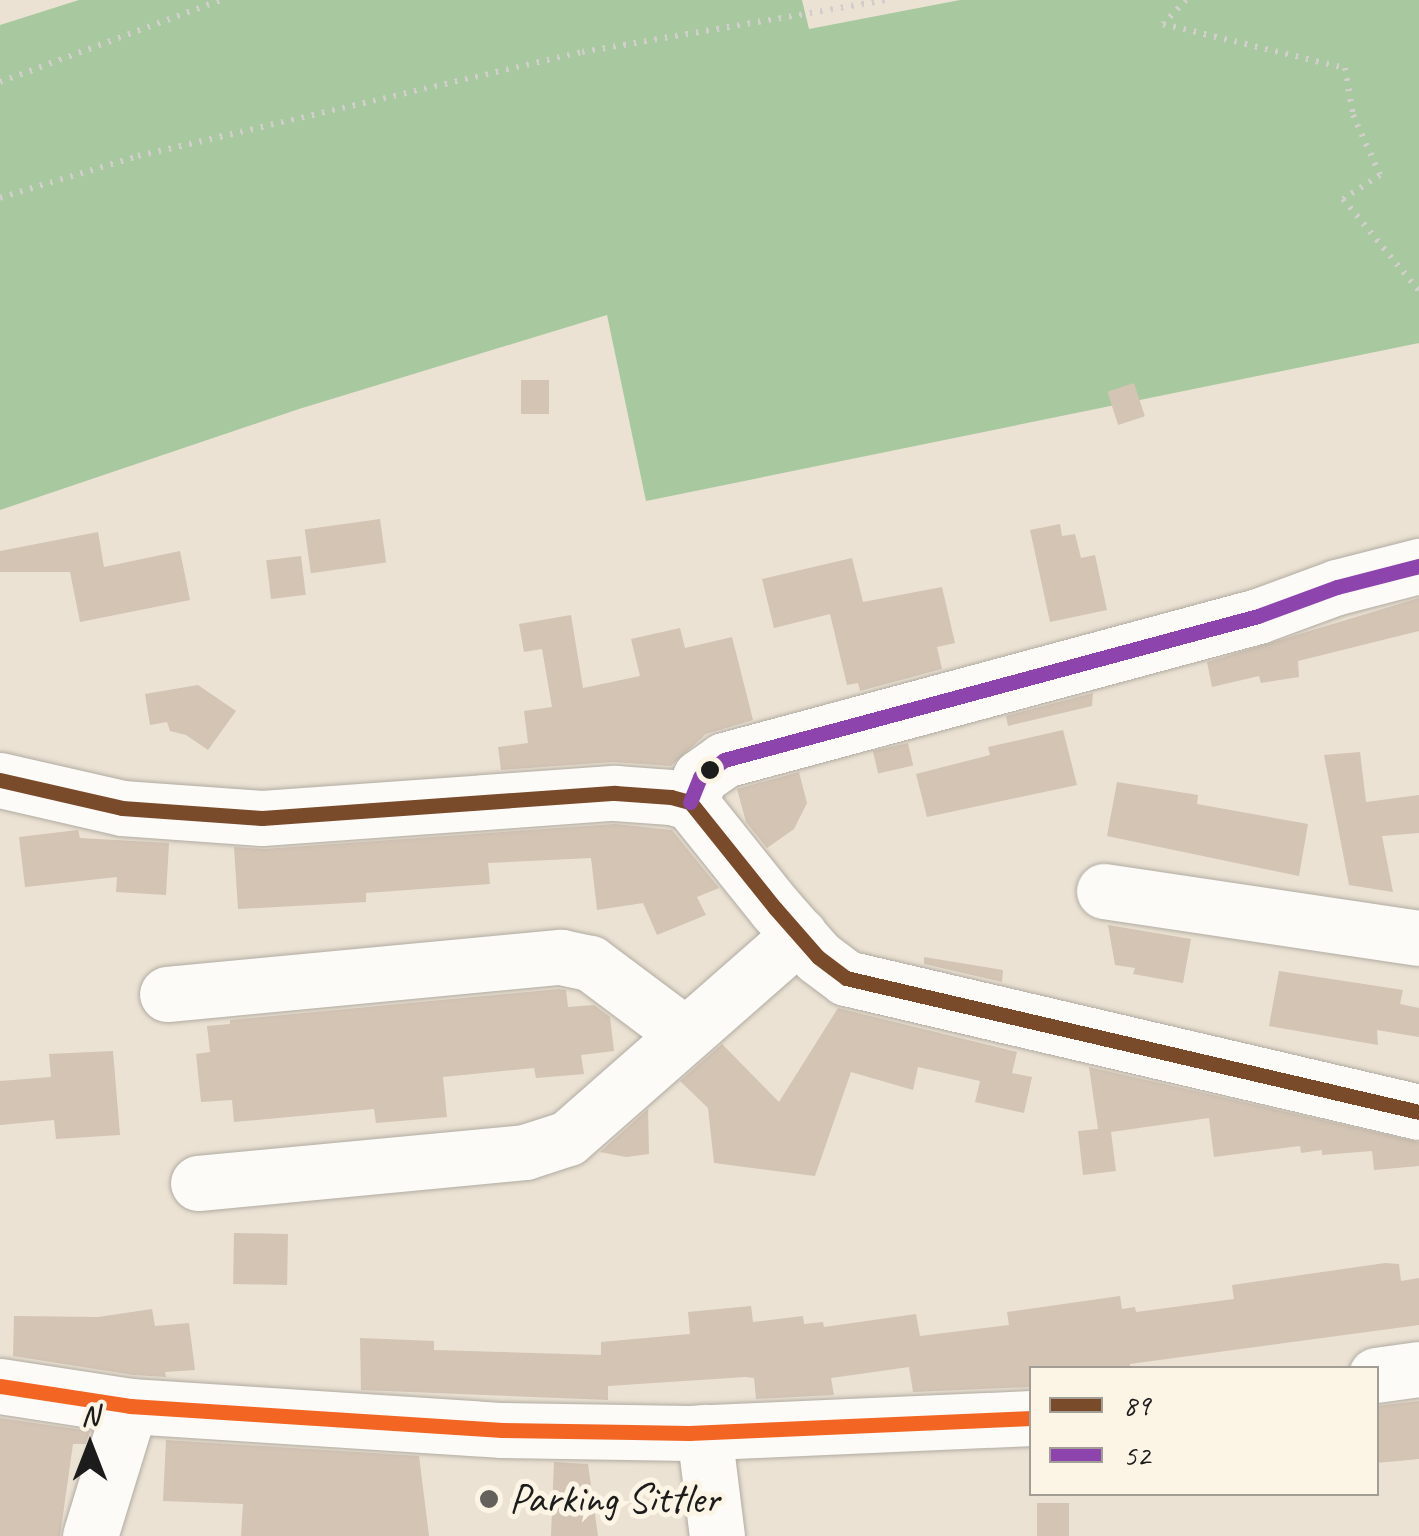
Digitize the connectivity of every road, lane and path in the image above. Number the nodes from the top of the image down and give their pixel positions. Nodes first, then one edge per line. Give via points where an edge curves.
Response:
1 (220, 0) edge
2 (887, 0) edge
3 (1186, 0) edge
4 (0, 82) edge
5 (0, 198) edge
6 (1419, 291) edge
7 (1419, 566) edge
8 (0, 780) edge
9 (690, 802) junction
10 (1104, 890) dead end
11 (799, 935) junction
12 (1419, 938) edge
13 (167, 994) dead end
14 (685, 1034) junction
15 (1419, 1112) edge
16 (198, 1183) dead end
17 (1419, 1368) edge
18 (1379, 1374) edge
19 (0, 1386) edge
20 (130, 1406) junction
21 (1029, 1418) edge
22 (704, 1432) junction
23 (90, 1536) edge
24 (716, 1536) edge

1 - 4 path
2 - 5 path via 582,52 138,156
3 - 6 path via 1163,24 1345,68 1353,115 1380,175 1343,200
7 - 9 street via 724,760 700,778
8 - 9 street via 122,808 262,818 615,793
9 - 11 street
10 - 12 street
11 - 14 street
11 - 15 street via 830,967 868,986
13 - 14 street via 560,957 590,964
14 - 16 street via 568,1138 526,1152
17 - 18 street
19 - 20 street
20 - 22 street via 502,1430
20 - 23 street
21 - 22 street
22 - 24 street

